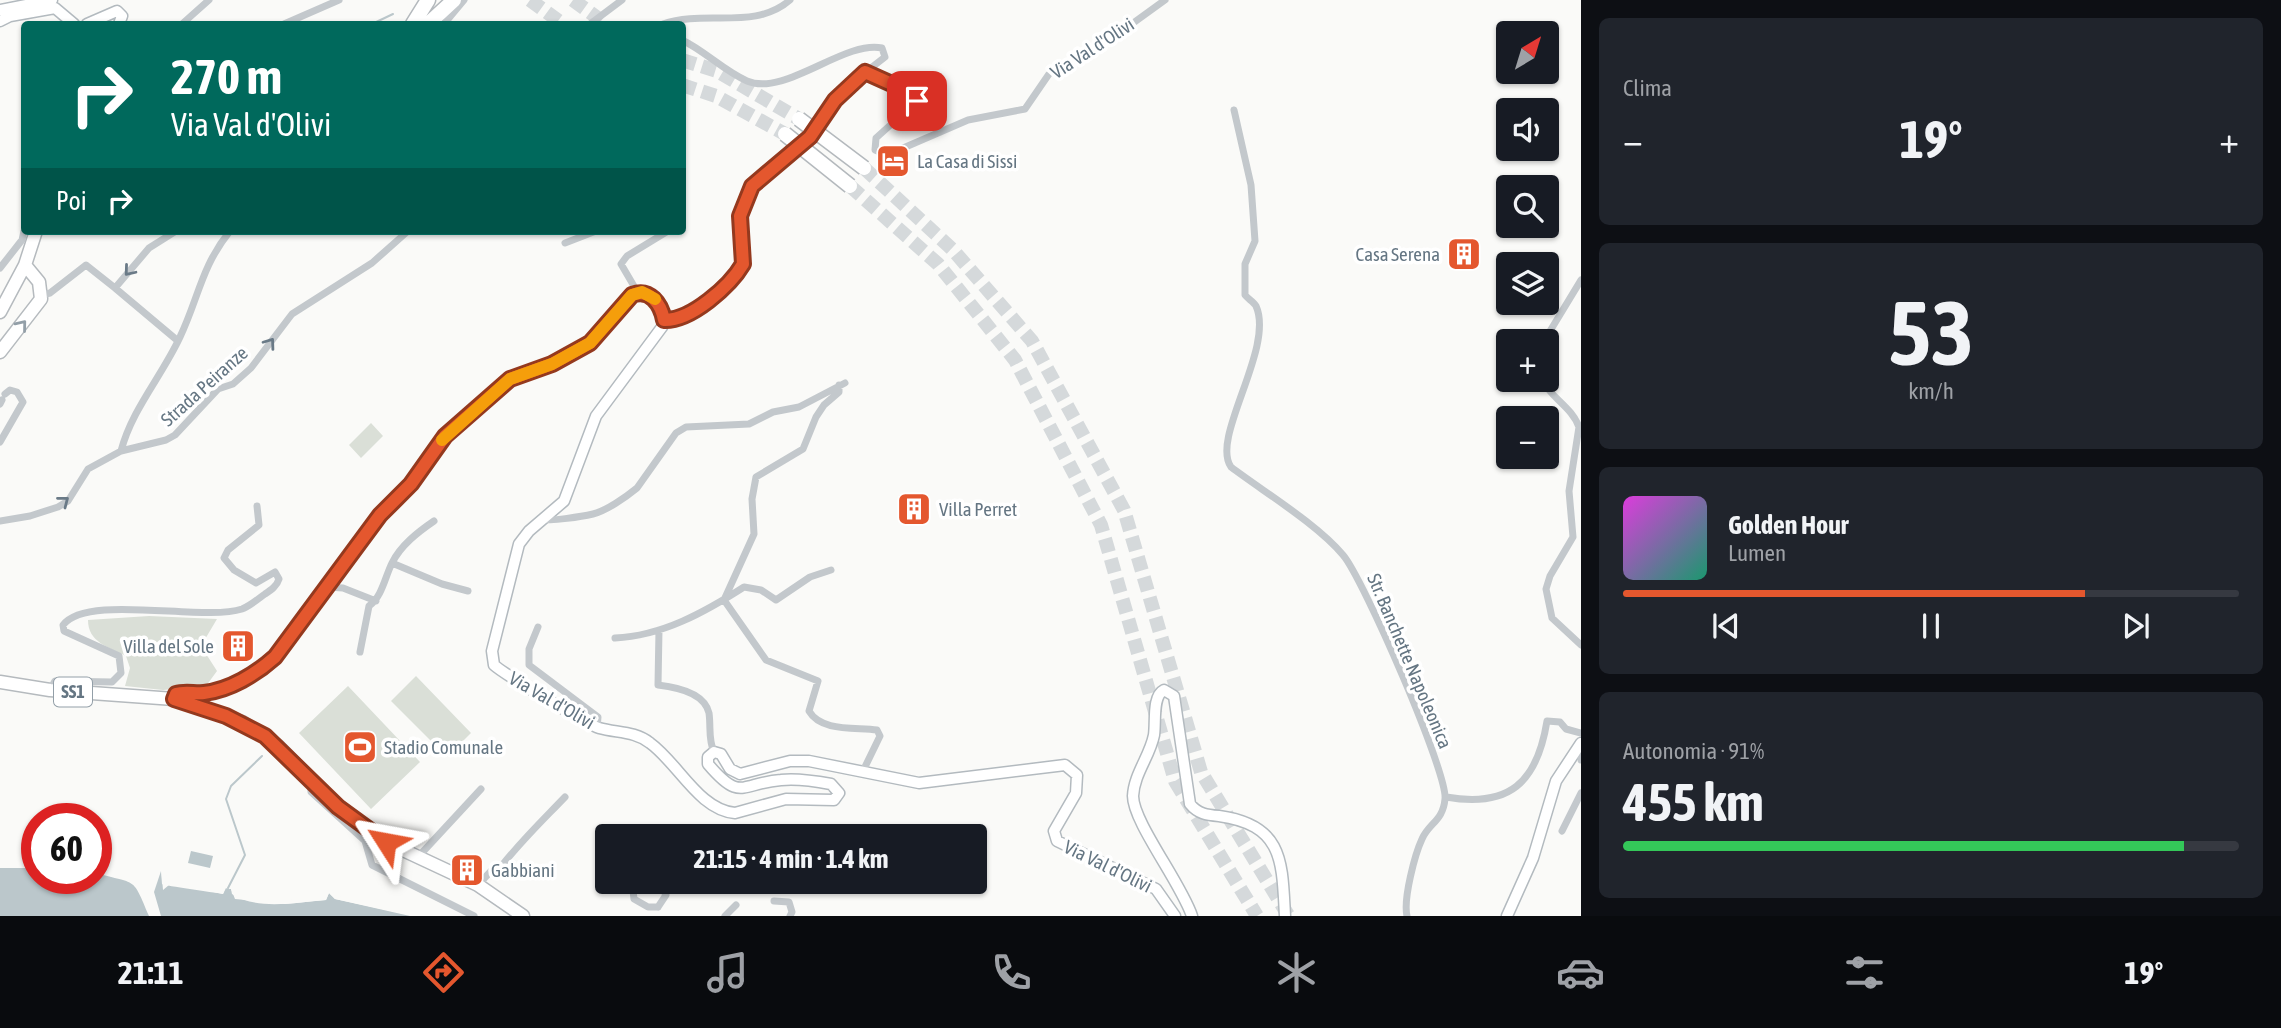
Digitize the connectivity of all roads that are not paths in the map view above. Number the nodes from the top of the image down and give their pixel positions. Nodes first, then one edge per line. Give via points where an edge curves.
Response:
1 (52, 0) edge
2 (209, 0) edge
3 (339, 0) edge
4 (428, 0) edge
5 (454, 0) edge
6 (464, 0) edge
7 (622, 0) edge
8 (790, 0) edge
9 (1166, 0) edge
10 (0, 10) edge
11 (0, 21) edge
12 (70, 21) edge
13 (95, 21) edge
14 (120, 21) edge
15 (185, 21) edge
16 (291, 21) edge
17 (416, 21) edge
18 (431, 21) edge
19 (446, 21) edge
20 (594, 21) edge
21 (686, 21) edge
22 (686, 43) edge
23 (865, 72) junction
24 (1234, 110) dead end
25 (799, 119) tunnel mouth
26 (785, 134) tunnel mouth
27 (864, 168) tunnel mouth
28 (850, 186) tunnel mouth
29 (23, 235) edge
30 (35, 235) edge
31 (170, 235) edge
32 (227, 235) edge
33 (404, 235) edge
34 (586, 235) edge
35 (662, 235) edge
36 (565, 243) dead end
37 (25, 265) junction
38 (0, 268) edge
39 (1581, 280) edge
40 (115, 288) junction
41 (638, 293) junction
42 (42, 295) junction
43 (2, 304) edge
44 (664, 320) junction
45 (1551, 329) edge
46 (178, 341) junction
47 (0, 352) edge
48 (1549, 392) edge
49 (2, 399) edge
50 (0, 442) edge
51 (121, 451) junction
52 (257, 506) dead end
53 (544, 519) junction
54 (0, 521) edge
55 (434, 521) dead end
56 (392, 563) junction
57 (831, 570) dead end
58 (328, 587) junction
59 (468, 591) dead end
60 (724, 600) junction
61 (376, 601) junction
62 (538, 627) dead end
63 (659, 631) junction
64 (615, 638) dead end
65 (1581, 645) edge
66 (360, 652) dead end
67 (0, 682) edge
68 (50, 690) junction
69 (174, 699) junction
70 (597, 728) junction
71 (1581, 740) edge
72 (714, 752) junction
73 (1581, 760) edge
74 (863, 771) junction
75 (310, 780) junction
76 (481, 789) dead end
77 (1581, 793) edge
78 (565, 797) dead end
79 (1446, 797) junction
80 (1562, 831) dead end
81 (418, 857) junction
82 (478, 885) junction
83 (633, 894) edge
84 (666, 894) edge
85 (774, 901) dead end
86 (736, 905) dead end
87 (658, 906) junction
88 (474, 916) edge
89 (523, 916) edge
90 (662, 916) edge
91 (725, 916) edge
92 (790, 916) edge
93 (1175, 916) edge
94 (1192, 916) edge
95 (1284, 916) edge
96 (1407, 916) edge
97 (1507, 916) edge

1 - 10 street
2 - 15 street
3 - 16 street
4 - 17 highway
5 - 18 highway
6 - 19 street
7 - 20 street
8 - 21 street via 751,18
9 - 23 street, Via Val d'Olivi via 1100,47 1049,74 1025,109 975,118 887,155 875,150 876,138 917,101 914,94
11 - 12 street via 55,8
13 - 14 street via 117,11 122,16
22 - 23 street via 749,82 799,75 854,51 882,48 885,57
23 - 44 street via 835,100 810,137 752,186 740,216 744,257 740,268 695,311
24 - 79 street, Str. Banchette Napoleonica via 1251,185 1255,241 1245,264 1245,295 1256,306 1260,329 1226,455 1231,467 1328,540 1353,567 1422,723
25 - 27 highway, bridge
26 - 28 highway, bridge
29 - 38 street
30 - 37 main road
31 -> 40 street via 149,248
32 - 46 street via 209,258
51 -> 33 street, Strada Peiranze via 174,435 218,389 233,384 251,368 292,314 372,263
34 - 36 street
35 - 41 street via 621,264
37 - 42 main road via 34,289
37 - 43 main road
39 - 45 street
40 - 42 street via 89,266
40 - 46 street
41 - 44 street via 655,299
41 - 58 street via 626,299 590,343 552,364 510,379 445,436
47 -> 42 main road
44 - 53 street, Via Val d'Olivi via 596,416 567,496
46 - 51 street via 136,413
48 - 65 street via 1576,418 1579,427 1569,491 1573,537 1546,589 1552,618
49 - 50 street via 10,390 23,402
54 -> 51 street, Strada Peiranze via 58,507 68,501 88,468
52 - 68 street via 259,525 224,558 256,583 275,572 279,579 275,587 243,609 223,612 157,609 70,616 64,631 119,656 121,674 111,682 55,681
53 - 60 street via 551,522 593,514 629,495 676,433 686,427 750,425 773,412 799,407 842,384 816,417 803,449 756,477 754,534
53 - 70 street, Via Val d'Olivi via 519,544 493,661 502,671
55 - 56 street via 413,537
56 - 59 street
56 - 61 street
57 - 60 street via 776,600 761,590 744,587
58 - 61 street
58 - 69 street via 288,642 260,670 213,691 178,693
60 - 63 street
60 - 74 street via 766,660 818,681 809,711 813,717 836,726 877,730 880,736
61 - 66 street via 369,606
62 - 70 street via 529,649 529,665 598,717
63 - 64 street
63 - 72 street via 658,685 683,689 699,699 709,713
67 - 68 main road, SS1
68 - 69 main road, SS1
69 - 75 main road, SS1 via 256,729
70 - 72 street, Via Val d'Olivi via 632,734 651,743 709,803 725,812 786,799 831,801 837,797 836,786 808,780 734,787 708,764
71 - 73 street
71 - 79 street via 1560,722 1548,721 1539,759 1516,788 1476,802
71 - 97 street via 1556,781 1533,858
72 - 74 street, Via Val d'Olivi via 740,774 797,761
74 - 93 street, Via Val d'Olivi via 919,783 1065,765 1077,775 1078,788 1054,831 1057,841 1156,889
75 - 81 main road, SS1 via 363,827
75 - 88 street via 311,792 365,841 372,865
76 - 81 street
77 - 80 street
78 - 82 street via 529,831 500,868
79 - 96 street via 1438,822 1422,839 1407,895
81 - 82 main road, SS1
82 - 89 main road, SS1
83 - 87 street via 648,907
84 - 87 street
85 - 92 street via 789,902
86 - 91 street
87 - 90 street
94 - 95 street, Via Val d'Olivi via 1133,801 1136,779 1152,742 1157,699 1164,690 1174,696 1190,804 1202,814 1250,824 1270,839 1280,860

